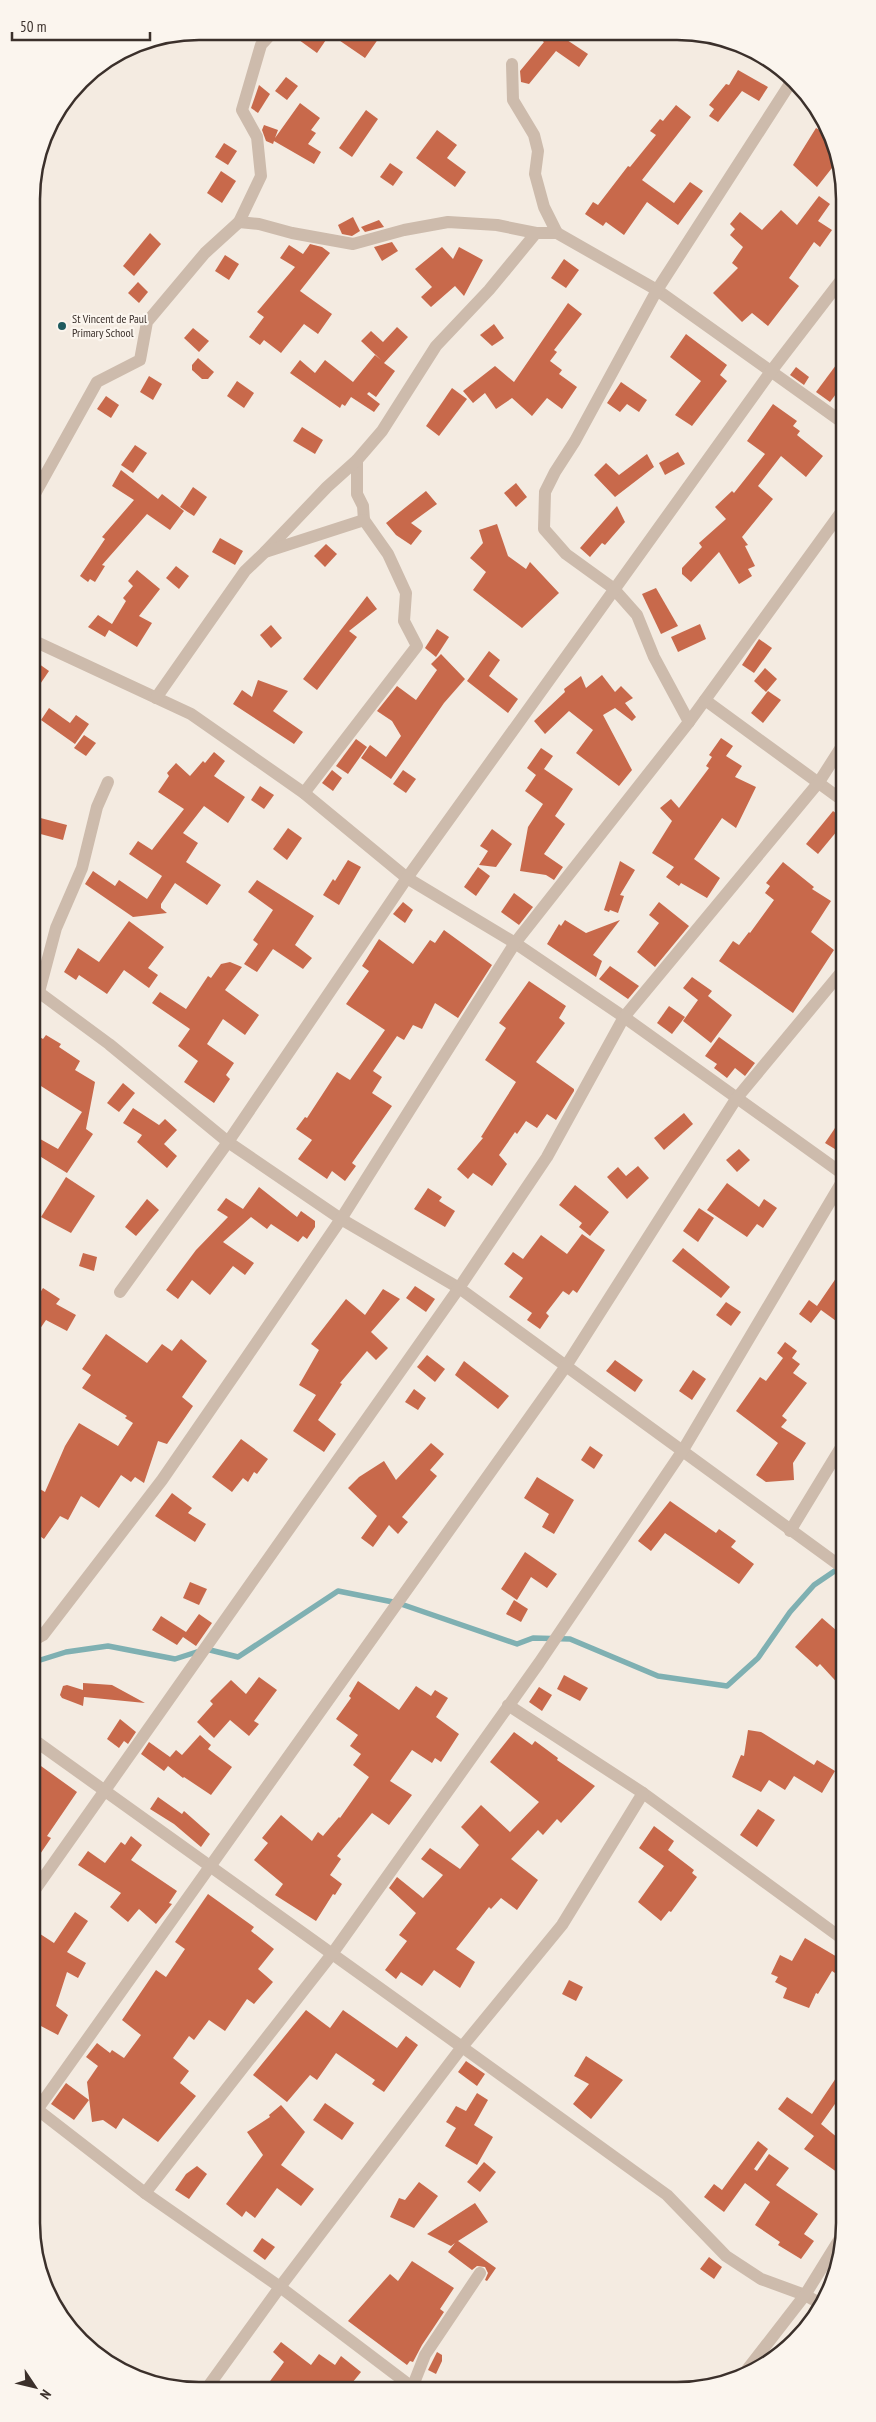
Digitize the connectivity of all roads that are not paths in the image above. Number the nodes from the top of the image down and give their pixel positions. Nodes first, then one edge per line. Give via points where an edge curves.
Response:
1 (266, 40) edge
2 (512, 64) dead end
3 (788, 86) edge
4 (239, 222) junction
5 (536, 232) junction
6 (557, 233) junction
7 (836, 287) edge
8 (657, 290) junction
9 (772, 370) junction
10 (836, 418) edge
11 (357, 460) junction
12 (40, 484) edge
13 (836, 519) edge
14 (364, 520) junction
15 (264, 552) junction
16 (40, 644) edge
17 (156, 698) junction
18 (704, 700) junction
19 (689, 722) junction
20 (836, 755) edge
21 (108, 782) dead end
22 (819, 782) junction
23 (304, 793) junction
24 (836, 795) edge
25 (407, 878) junction
26 (514, 943) junction
27 (40, 978) edge
28 (836, 978) edge
29 (40, 993) edge
30 (624, 1017) junction
31 (736, 1099) junction
32 (228, 1142) junction
33 (836, 1169) edge
34 (836, 1192) edge
35 (341, 1219) junction
36 (458, 1288) junction
37 (120, 1292) dead end
38 (566, 1366) junction
39 (682, 1450) junction
40 (836, 1455) edge
41 (790, 1531) junction
42 (836, 1563) edge
43 (40, 1637) edge
44 (508, 1705) junction
45 (40, 1744) edge
46 (106, 1791) junction
47 (643, 1794) junction
48 (211, 1866) junction
49 (40, 1883) edge
50 (836, 1934) edge
51 (332, 1954) junction
52 (462, 2047) junction
53 (40, 2103) edge
54 (40, 2114) edge
55 (145, 2193) junction
56 (834, 2248) edge
57 (480, 2273) dead end
58 (280, 2287) junction
59 (805, 2295) junction
60 (816, 2301) edge
61 (752, 2363) edge
62 (211, 2382) edge
63 (405, 2382) edge
64 (414, 2382) edge

1 - 4 street via 261,45 242,110 257,137 261,176
2 - 6 street via 513,100 534,135 538,151 535,174 544,206
3 - 8 street
4 - 5 street via 353,244 448,222 497,224
4 - 12 street via 205,253 147,322 140,360 97,382
5 - 6 street
5 - 11 street via 489,290 436,346 382,431
6 - 8 street
7 - 9 street
8 - 9 street
8 - 19 street via 545,492 544,529 566,554 612,588 637,615 654,657
9 - 10 street
9 - 25 street
11 - 14 street via 357,494 363,506
11 - 15 street
13 - 18 street
14 - 15 street
14 - 23 street via 388,554 406,593 404,621 417,646
15 - 17 street via 245,571
16 - 17 street
17 - 23 street via 191,714
18 - 19 street
18 - 22 street
19 - 26 street
20 - 22 street
21 - 27 street via 97,807 82,868 56,928
22 - 24 street
22 - 30 street
23 - 25 street
25 - 26 street
25 - 32 street
26 - 30 street
26 - 35 street
28 - 31 street
29 - 32 street via 109,1044
30 - 31 street
30 - 36 street via 548,1156
31 - 33 street
31 - 38 street
32 - 35 street
32 - 37 street
34 - 39 street
35 - 36 street
35 - 43 street via 162,1480
36 - 38 street
36 - 46 street
38 - 39 street
38 - 48 street
39 - 41 street
39 - 44 street
40 - 41 street
41 - 42 street
44 - 47 street
44 - 51 street
45 - 46 street
46 - 48 street
46 - 49 street
47 - 50 street
47 - 52 street via 562,1926
48 - 51 street
48 - 53 street
51 - 52 street
51 - 55 street
52 - 58 street
52 - 59 street via 667,2195 726,2256 761,2279
54 - 55 street
55 - 58 street
56 - 59 street
57 - 64 street via 426,2355
58 - 62 street
58 - 63 street
59 - 60 street
59 - 61 street

